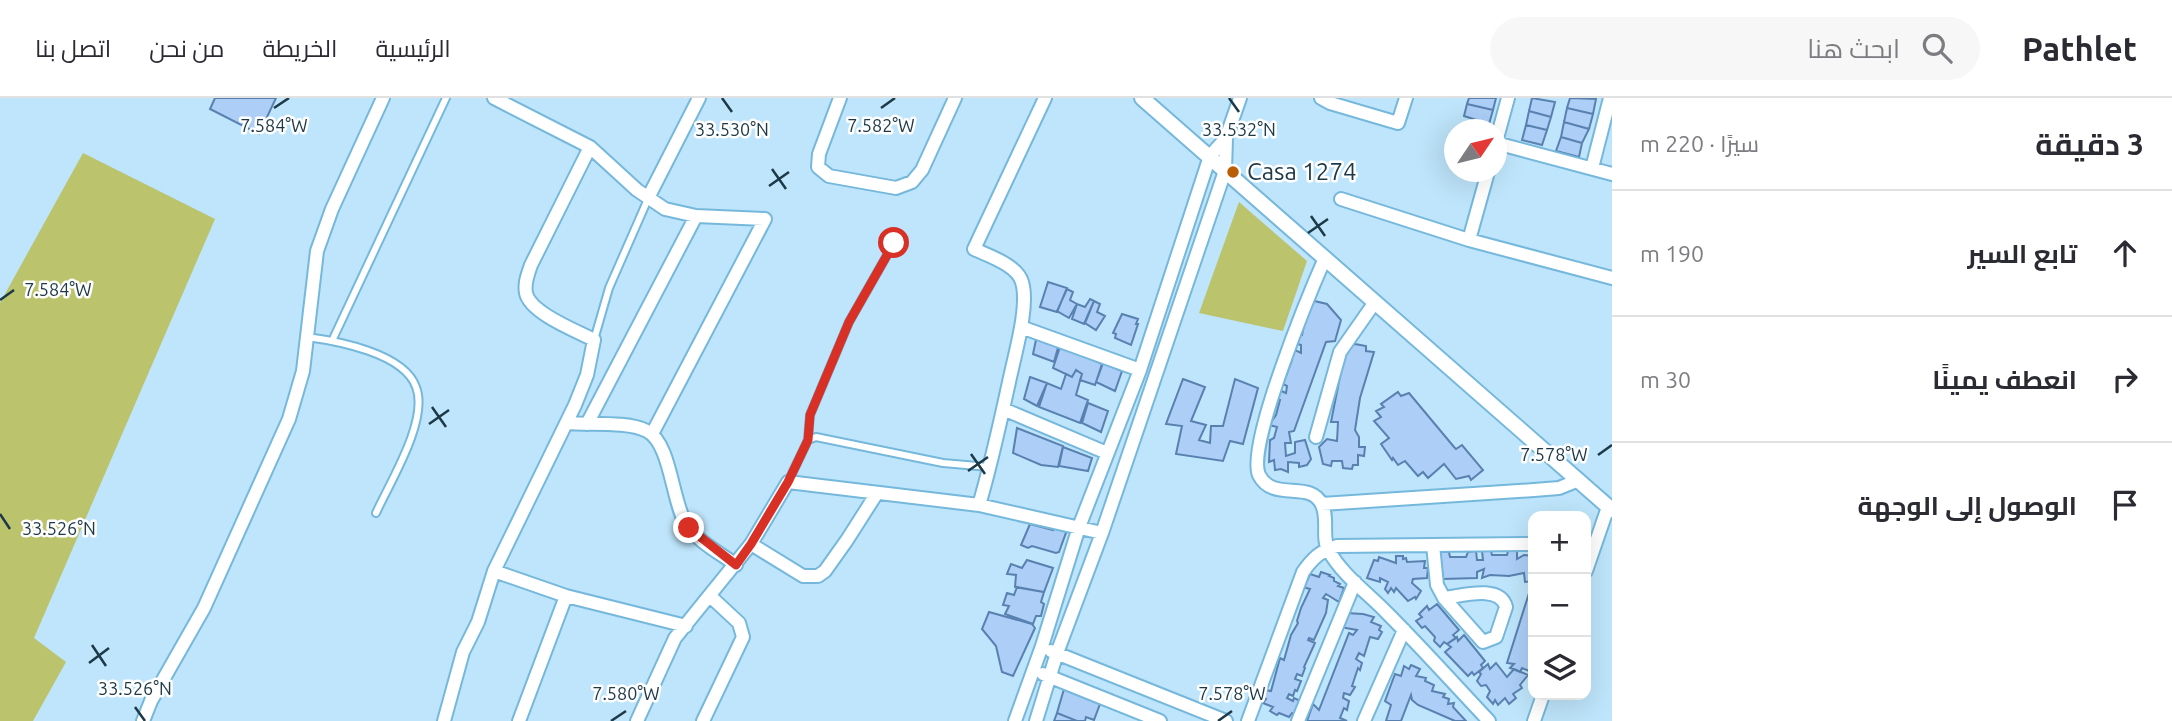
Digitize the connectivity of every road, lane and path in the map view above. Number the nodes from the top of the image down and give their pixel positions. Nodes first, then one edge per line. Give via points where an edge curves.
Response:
1 (383, 98) edge
2 (446, 98) edge
3 (494, 98) edge
4 (699, 98) edge
5 (840, 98) edge
6 (955, 98) edge
7 (1045, 98) edge
8 (1142, 98) edge
9 (1240, 98) edge
10 (1321, 98) edge
11 (1406, 98) edge
12 (1508, 98) edge
13 (1610, 102) edge
14 (1502, 119) edge
15 (1226, 138) junction
16 (1507, 145) edge
17 (590, 147) junction
18 (1210, 156) junction
19 (1592, 168) junction
20 (1225, 171) junction
21 (1612, 174) edge
22 (1485, 182) edge
23 (648, 198) junction
24 (1341, 199) dead end
25 (696, 216) junction
26 (1469, 240) junction
27 (894, 243) dead end
28 (1325, 258) junction
29 (1612, 278) edge
30 (1375, 302) junction
31 (1021, 327) junction
32 (307, 337) junction
33 (332, 341) junction
34 (594, 341) junction
35 (1140, 370) junction
36 (1003, 410) junction
37 (567, 423) junction
38 (587, 424) junction
39 (652, 434) junction
40 (1316, 437) dead end
41 (808, 440) junction
42 (1107, 453) junction
43 (990, 468) junction
44 (1579, 480) junction
45 (788, 482) junction
46 (877, 493) junction
47 (1322, 503) junction
48 (979, 505) junction
49 (1610, 508) edge
50 (376, 513) dead end
51 (1079, 527) junction
52 (1102, 533) junction
53 (1591, 542) edge
54 (751, 544) junction
55 (1528, 544) edge
56 (1433, 545) junction
57 (1326, 549) junction
58 (736, 565) junction
59 (494, 571) junction
60 (1354, 582) junction
61 (566, 596) junction
62 (710, 596) junction
63 (1444, 598) junction
64 (685, 626) junction
65 (1404, 630) junction
66 (1042, 646) junction
67 (1057, 653) junction
68 (1033, 671) junction
69 (1050, 677) junction
70 (1541, 700) edge
71 (143, 721) edge
72 (444, 721) edge
73 (519, 721) edge
74 (637, 721) edge
75 (703, 721) edge
76 (1015, 721) edge
77 (1036, 721) edge
78 (1160, 721) edge
79 (1226, 721) edge
80 (1248, 721) edge
81 (1298, 721) edge
82 (1364, 721) edge
83 (1489, 721) edge
84 (1534, 721) edge

1 - 32 street via 324,228 314,265
2 - 33 lane
3 - 17 street
4 - 23 street
5 - 6 street via 818,167 829,176 896,188 912,182 922,170
7 - 31 street via 974,249 1015,272 1022,281
8 - 18 street
9 - 15 street
10 - 11 street via 1398,123
12 - 14 street
13 - 19 street
15 - 18 street
15 - 20 street
16 - 19 street
17 - 23 street
17 - 34 street via 531,265 526,287 528,299 540,310
18 - 20 street
18 - 35 street
19 - 21 street
20 - 28 street
20 - 52 street
22 - 26 street
23 - 25 street via 665,209
23 - 34 lane via 609,288
24 - 26 street
25 - 38 street
25 - 39 street via 765,219
26 - 29 street
27 - 41 lane via 849,322 810,415
28 - 30 street
28 - 47 street via 1293,333 1259,440 1257,461 1266,484 1278,490 1306,492
30 - 40 street via 1340,352
30 - 44 street
31 - 35 street
31 - 36 street
32 - 33 lane
32 - 71 street via 300,387 279,443 204,608
33 - 50 lane via 382,356 406,372 416,387 415,425
34 - 37 street via 587,374
35 - 42 street
36 - 42 street
36 - 43 street
37 - 38 street
37 - 59 street
38 - 39 street via 641,428
39 - 58 street via 685,523
41 - 43 lane via 825,437 943,463
41 - 45 lane
42 - 51 street
43 - 48 street
44 - 47 street via 1534,491
44 - 49 street
45 - 46 street
45 - 54 street
46 - 48 street
46 - 54 street via 818,576 803,576
47 - 57 street
48 - 51 street
49 - 53 street
51 - 52 street
51 - 66 street
52 - 67 street
54 - 58 street
55 - 56 street
56 - 57 street
56 - 63 street via 1437,585
57 - 60 street
57 - 80 street via 1303,572
58 - 62 street
59 - 61 street
59 - 72 street via 463,652
60 - 65 street
60 - 81 street
61 - 64 street
61 - 73 street
62 - 64 street
62 - 75 street via 739,623 743,637
63 - 63 street via 1483,642 1496,637 1506,607 1500,597 1492,593
64 - 74 street
65 - 82 street
65 - 83 street
66 - 67 street
66 - 68 street
67 - 69 street
67 - 79 street
68 - 69 street
68 - 76 street
69 - 77 street
69 - 78 street
70 - 84 street

